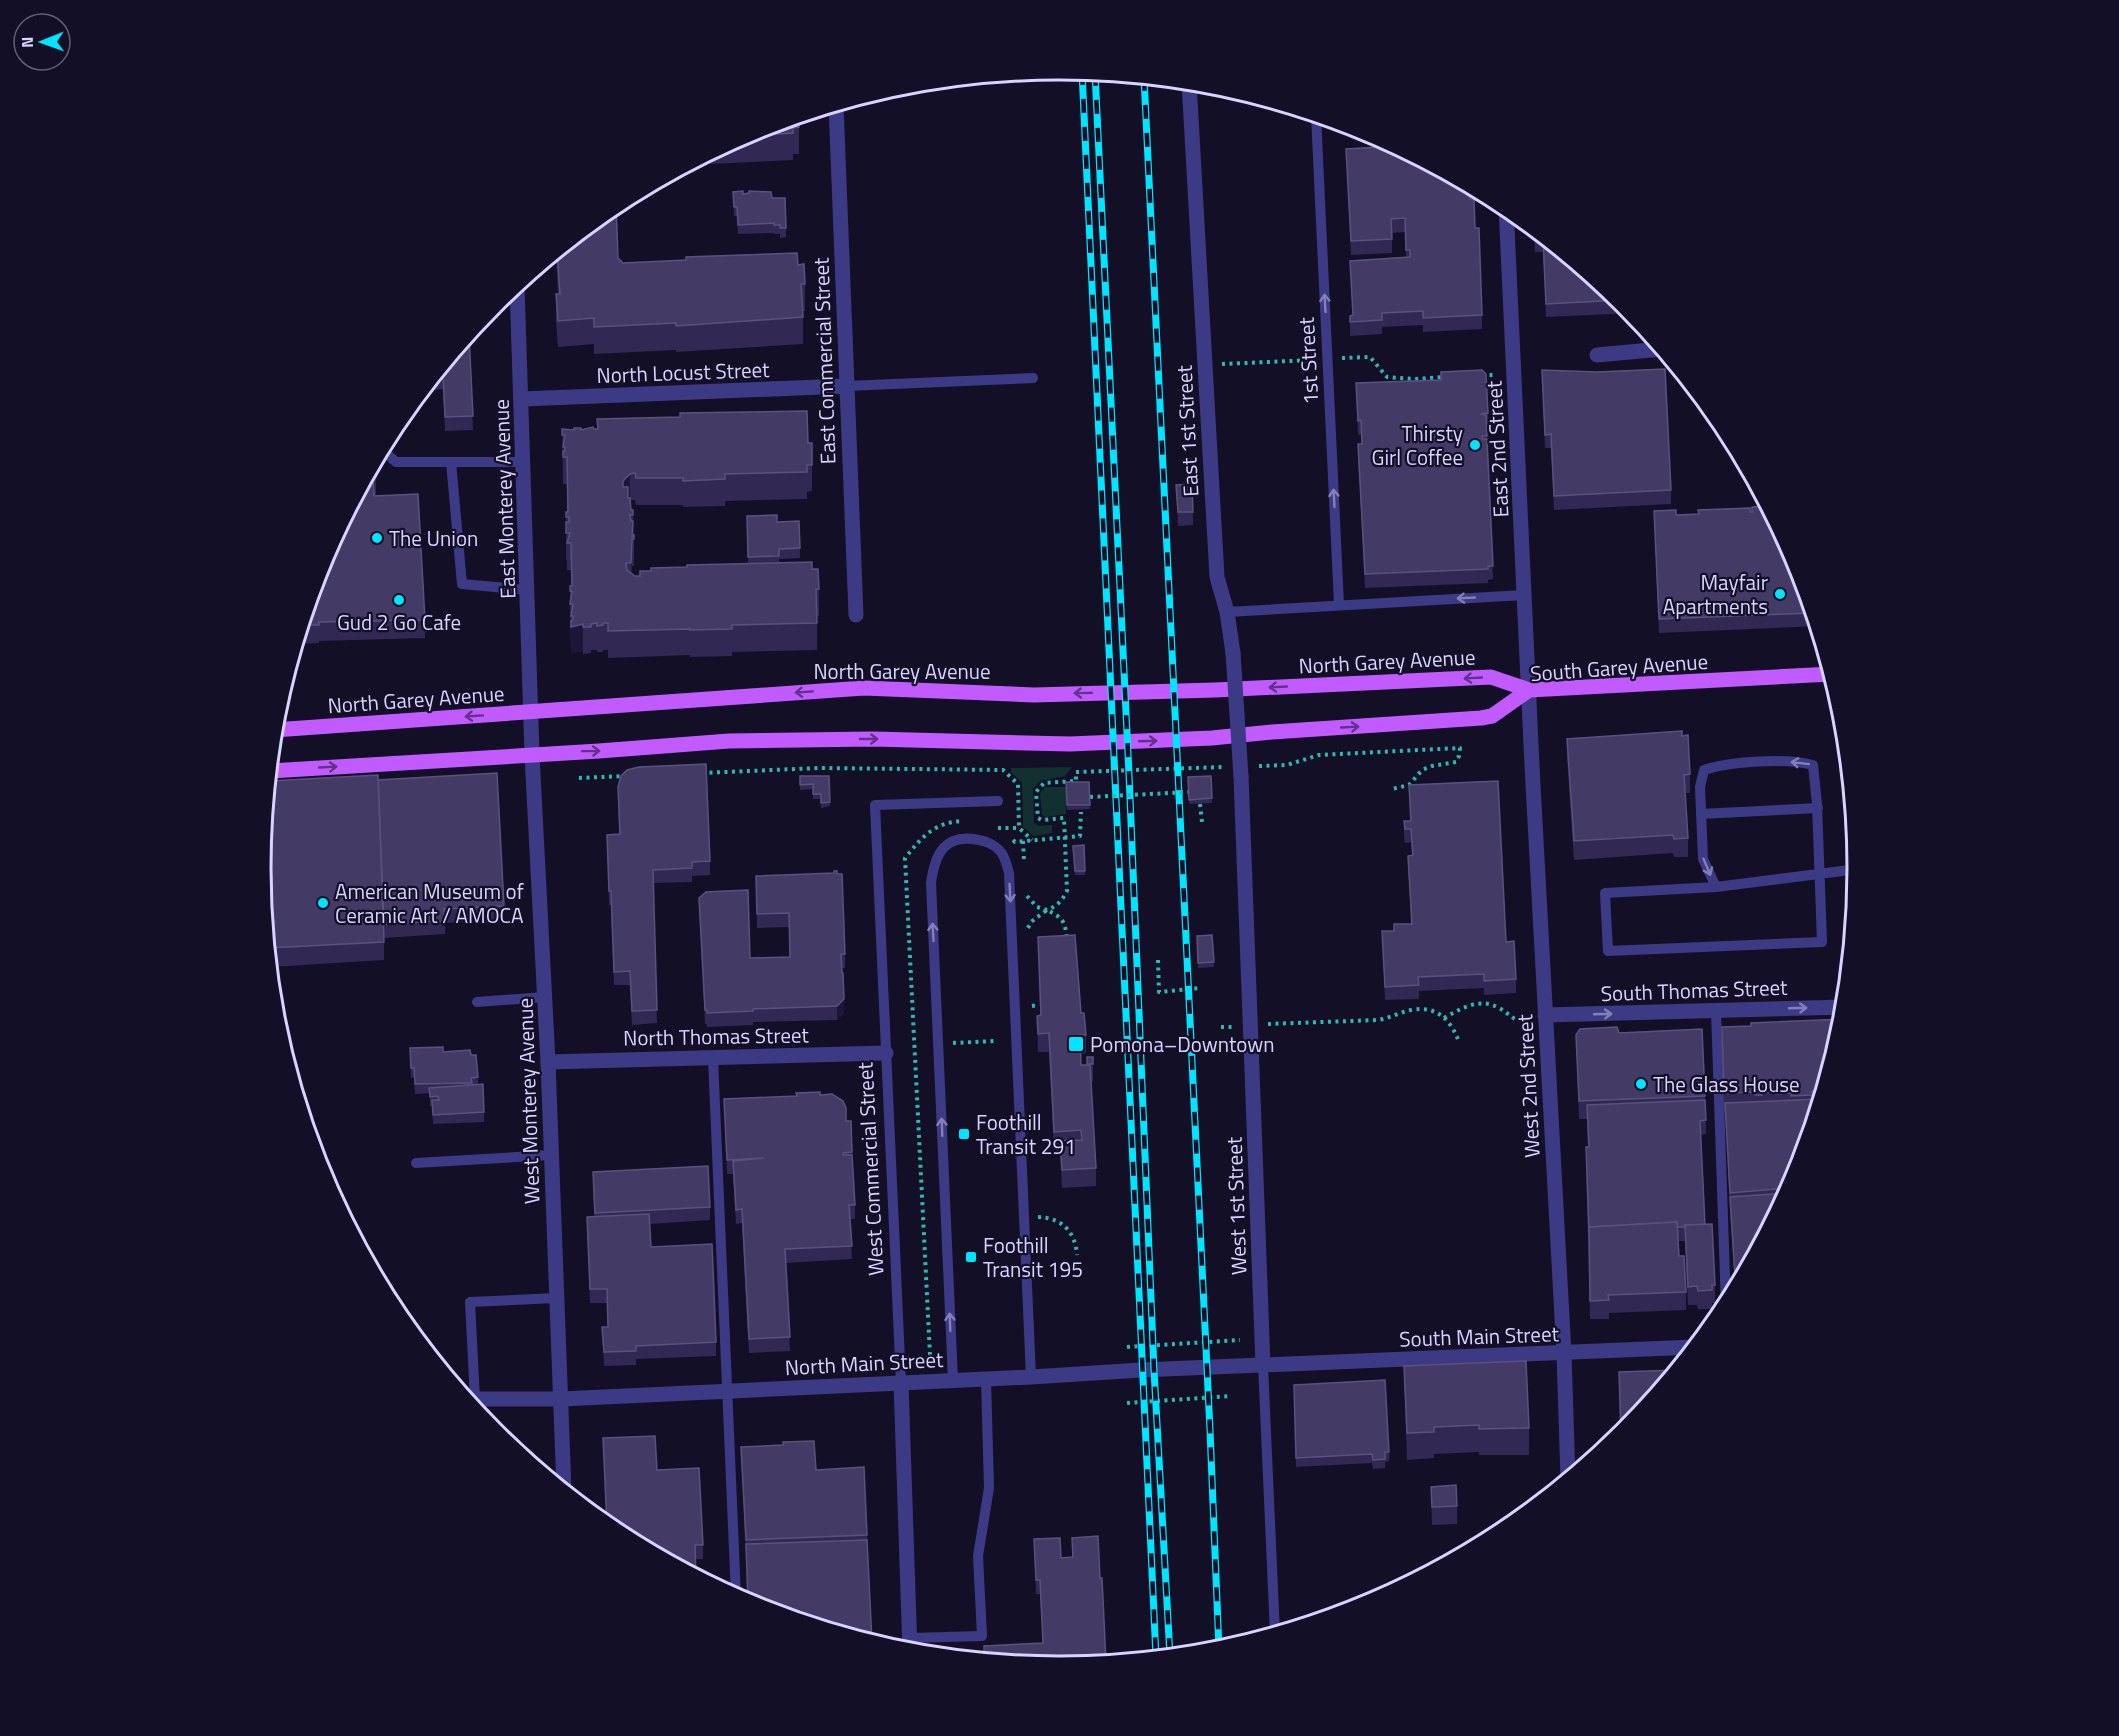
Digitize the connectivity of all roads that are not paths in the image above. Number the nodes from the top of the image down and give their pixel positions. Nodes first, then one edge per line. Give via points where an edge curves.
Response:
1 (1189, 91) edge
2 (836, 112) edge
3 (1316, 122) edge
4 (1507, 218) edge
5 (517, 296) edge
6 (1653, 350) edge
7 (1597, 355) dead end
8 (1033, 378) dead end
9 (846, 386) junction
10 (522, 399) junction
11 (388, 455) edge
12 (451, 462) junction
13 (524, 462) junction
14 (528, 590) junction
15 (1524, 595) junction
16 (1339, 605) junction
17 (1227, 612) junction
18 (856, 615) dead end
19 (1824, 674) edge
20 (1529, 690) junction
21 (532, 711) junction
22 (284, 729) edge
23 (532, 756) junction
24 (1240, 770) joint
25 (277, 771) edge
26 (998, 801) dead end
27 (1818, 808) junction
28 (1701, 814) junction
29 (1848, 870) edge
30 (1820, 873) junction
31 (1716, 887) junction
32 (545, 997) junction
33 (477, 1002) dead end
34 (1835, 1007) edge
35 (1716, 1011) junction
36 (1545, 1015) junction
37 (886, 1053) junction
38 (713, 1058) junction
39 (548, 1062) junction
40 (551, 1155) junction
41 (416, 1163) dead end
42 (1725, 1289) edge
43 (556, 1298) junction
44 (1685, 1348) edge
45 (1564, 1354) junction
46 (1263, 1365) junction
47 (1032, 1377) junction
48 (986, 1379) junction
49 (953, 1380) junction
50 (901, 1383) junction
51 (728, 1391) junction
52 (471, 1392) edge
53 (477, 1399) edge
54 (561, 1399) junction
55 (1568, 1471) edge
56 (564, 1481) edge
57 (736, 1586) edge
58 (1275, 1627) edge
59 (910, 1642) edge
60 (921, 1644) edge

1 - 17 street, East 1st Street via 1217,578
2 - 9 street, East Commercial Street
16 -> 3 lane, 1st Street
4 - 15 street, East 2nd Street
5 - 10 street, East Monterey Avenue
6 - 7 street
8 - 9 lane
9 - 10 street, North Locust Street
9 - 18 street, East Commercial Street
10 - 13 street, East Monterey Avenue
11 - 12 lane via 396,462
12 - 13 lane
12 - 14 lane via 462,584
13 - 14 street, East Monterey Avenue
14 - 21 street, East Monterey Avenue
15 -> 16 lane
15 - 20 street, East 2nd Street
16 - 17 lane
17 - 24 street, East 1st Street, bridge
19 - 20 main road, South Garey Avenue
20 -> 21 main road, North Garey Avenue via 1491,677 1034,694 864,688
23 -> 20 main road, South Garey Avenue via 729,741 873,739 1070,744 1212,738 1481,718 1492,716
20 - 36 street, West 2nd Street
21 -> 22 main road, North Garey Avenue
21 - 23 street, West Monterey Avenue
25 -> 23 main road
23 - 32 street, West Monterey Avenue
24 - 46 street, West 1st Street
26 - 37 lane, West Commercial Street via 875,805
27 - 28 lane
27 -> 28 lane via 1813,765 1798,761 1719,765 1704,770
27 - 30 lane
28 -> 31 lane via 1703,859
29 - 30 lane
30 - 31 lane
30 - 31 lane via 1822,942 1608,951 1605,893
32 - 33 lane
32 - 39 street, West Monterey Avenue
35 -> 34 street, South Thomas Street
36 -> 35 street, South Thomas Street
35 - 42 lane
36 - 45 street, West 2nd Street
37 - 38 street, North Thomas Street
37 - 50 lane, West Commercial Street
38 - 39 street, North Thomas Street
38 - 51 lane
39 - 40 street, West Monterey Avenue
40 - 41 lane
40 - 43 street, West Monterey Avenue
43 - 52 lane via 470,1302
43 - 54 street, West Monterey Avenue
44 - 45 street, South Main Street
45 - 46 street, South Main Street
45 - 55 street, West 2nd Street
46 - 47 street, North Main Street
46 - 58 lane, West 1st Street
47 - 48 street, North Main Street
49 -> 47 lane via 931,883 934,862 942,848 955,839 972,838 1001,851 1009,873
48 - 49 street, North Main Street
48 - 60 lane via 989,1488 978,1556 982,1636
49 - 50 street, North Main Street
50 - 51 street, North Main Street
50 - 59 street, West Commercial Street
51 - 54 street, North Main Street
51 - 57 lane
53 - 54 street, North Main Street
54 - 56 street, West Monterey Avenue

